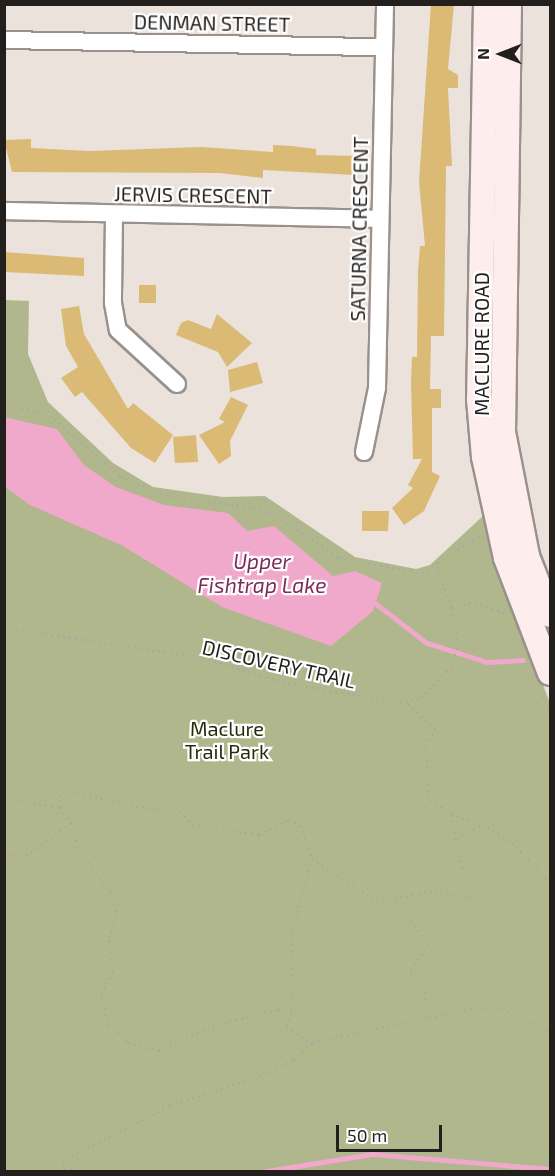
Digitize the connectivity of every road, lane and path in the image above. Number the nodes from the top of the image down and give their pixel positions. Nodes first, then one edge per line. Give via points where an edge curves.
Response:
1 (385, 4) edge
2 (486, 4) edge
3 (509, 4) edge
4 (4, 40) edge
5 (384, 47) junction
6 (4, 212) edge
7 (114, 215) junction
8 (380, 219) junction
9 (177, 384) dead end
10 (4, 404) edge
11 (364, 452) dead end
12 (497, 524) junction
13 (436, 567) junction
14 (452, 608) junction
15 (550, 615) edge
16 (513, 620) dead end
17 (4, 628) edge
18 (544, 678) edge
19 (406, 703) junction
20 (550, 715) edge
21 (4, 798) edge
22 (60, 808) junction
23 (451, 814) junction
24 (71, 823) junction
25 (483, 824) junction
26 (458, 840) junction
27 (5, 857) edge
28 (312, 859) junction
29 (4, 862) edge
30 (550, 883) edge
31 (396, 902) junction
32 (291, 1014) junction
33 (427, 1021) junction
34 (550, 1033) edge
35 (312, 1043) junction
36 (83, 1172) edge
37 (102, 1172) edge
38 (116, 1172) edge

1 - 5 street, SATURNA CRESCENT
2 - 12 main road, MACLURE ROAD via 479,399
3 - 15 main road, MACLURE ROAD via 503,432 527,555
4 - 5 street, DENMAN STREET
5 - 8 street, SATURNA CRESCENT
6 - 7 street, JERVIS CRESCENT
7 - 8 street, JERVIS CRESCENT
7 - 9 street via 113,303 118,330
8 - 11 street, SATURNA CRESCENT via 377,388
10 - 13 path via 50,416 121,477 166,496 254,508 277,516 339,558 405,572
12 - 13 path
12 - 18 main road, MACLURE ROAD
13 - 14 path, DISCOVERY TRAIL
14 - 16 path via 475,602
14 - 19 path, DISCOVERY TRAIL via 458,646 452,667 421,698
17 - 19 path, DISCOVERY TRAIL via 203,658 288,684
18 - 20 path
19 - 23 path via 435,730 426,746 428,798
21 - 22 path
22 - 24 path
22 - 28 path via 59,797 66,791 153,810 176,807 192,825 259,836 289,820 301,826
23 - 25 path
23 - 26 path
24 - 27 path via 28,855
24 - 32 path via 78,848 111,892 117,913 109,940 113,972 101,997 108,1025 128,1043 159,1051 194,1032 265,1010
25 - 26 path
25 - 30 path via 512,843
26 - 31 path via 469,898 435,891
27 - 29 path
28 - 31 path via 377,902
28 - 32 path via 292,932
31 - 33 path via 428,944 410,972 425,992
32 - 35 path via 286,1028
33 - 34 path via 455,1010 503,1010
33 - 35 path via 380,1025
35 - 36 path via 293,1060 257,1078 170,1106 63,1161 64,1169
37 - 38 path

